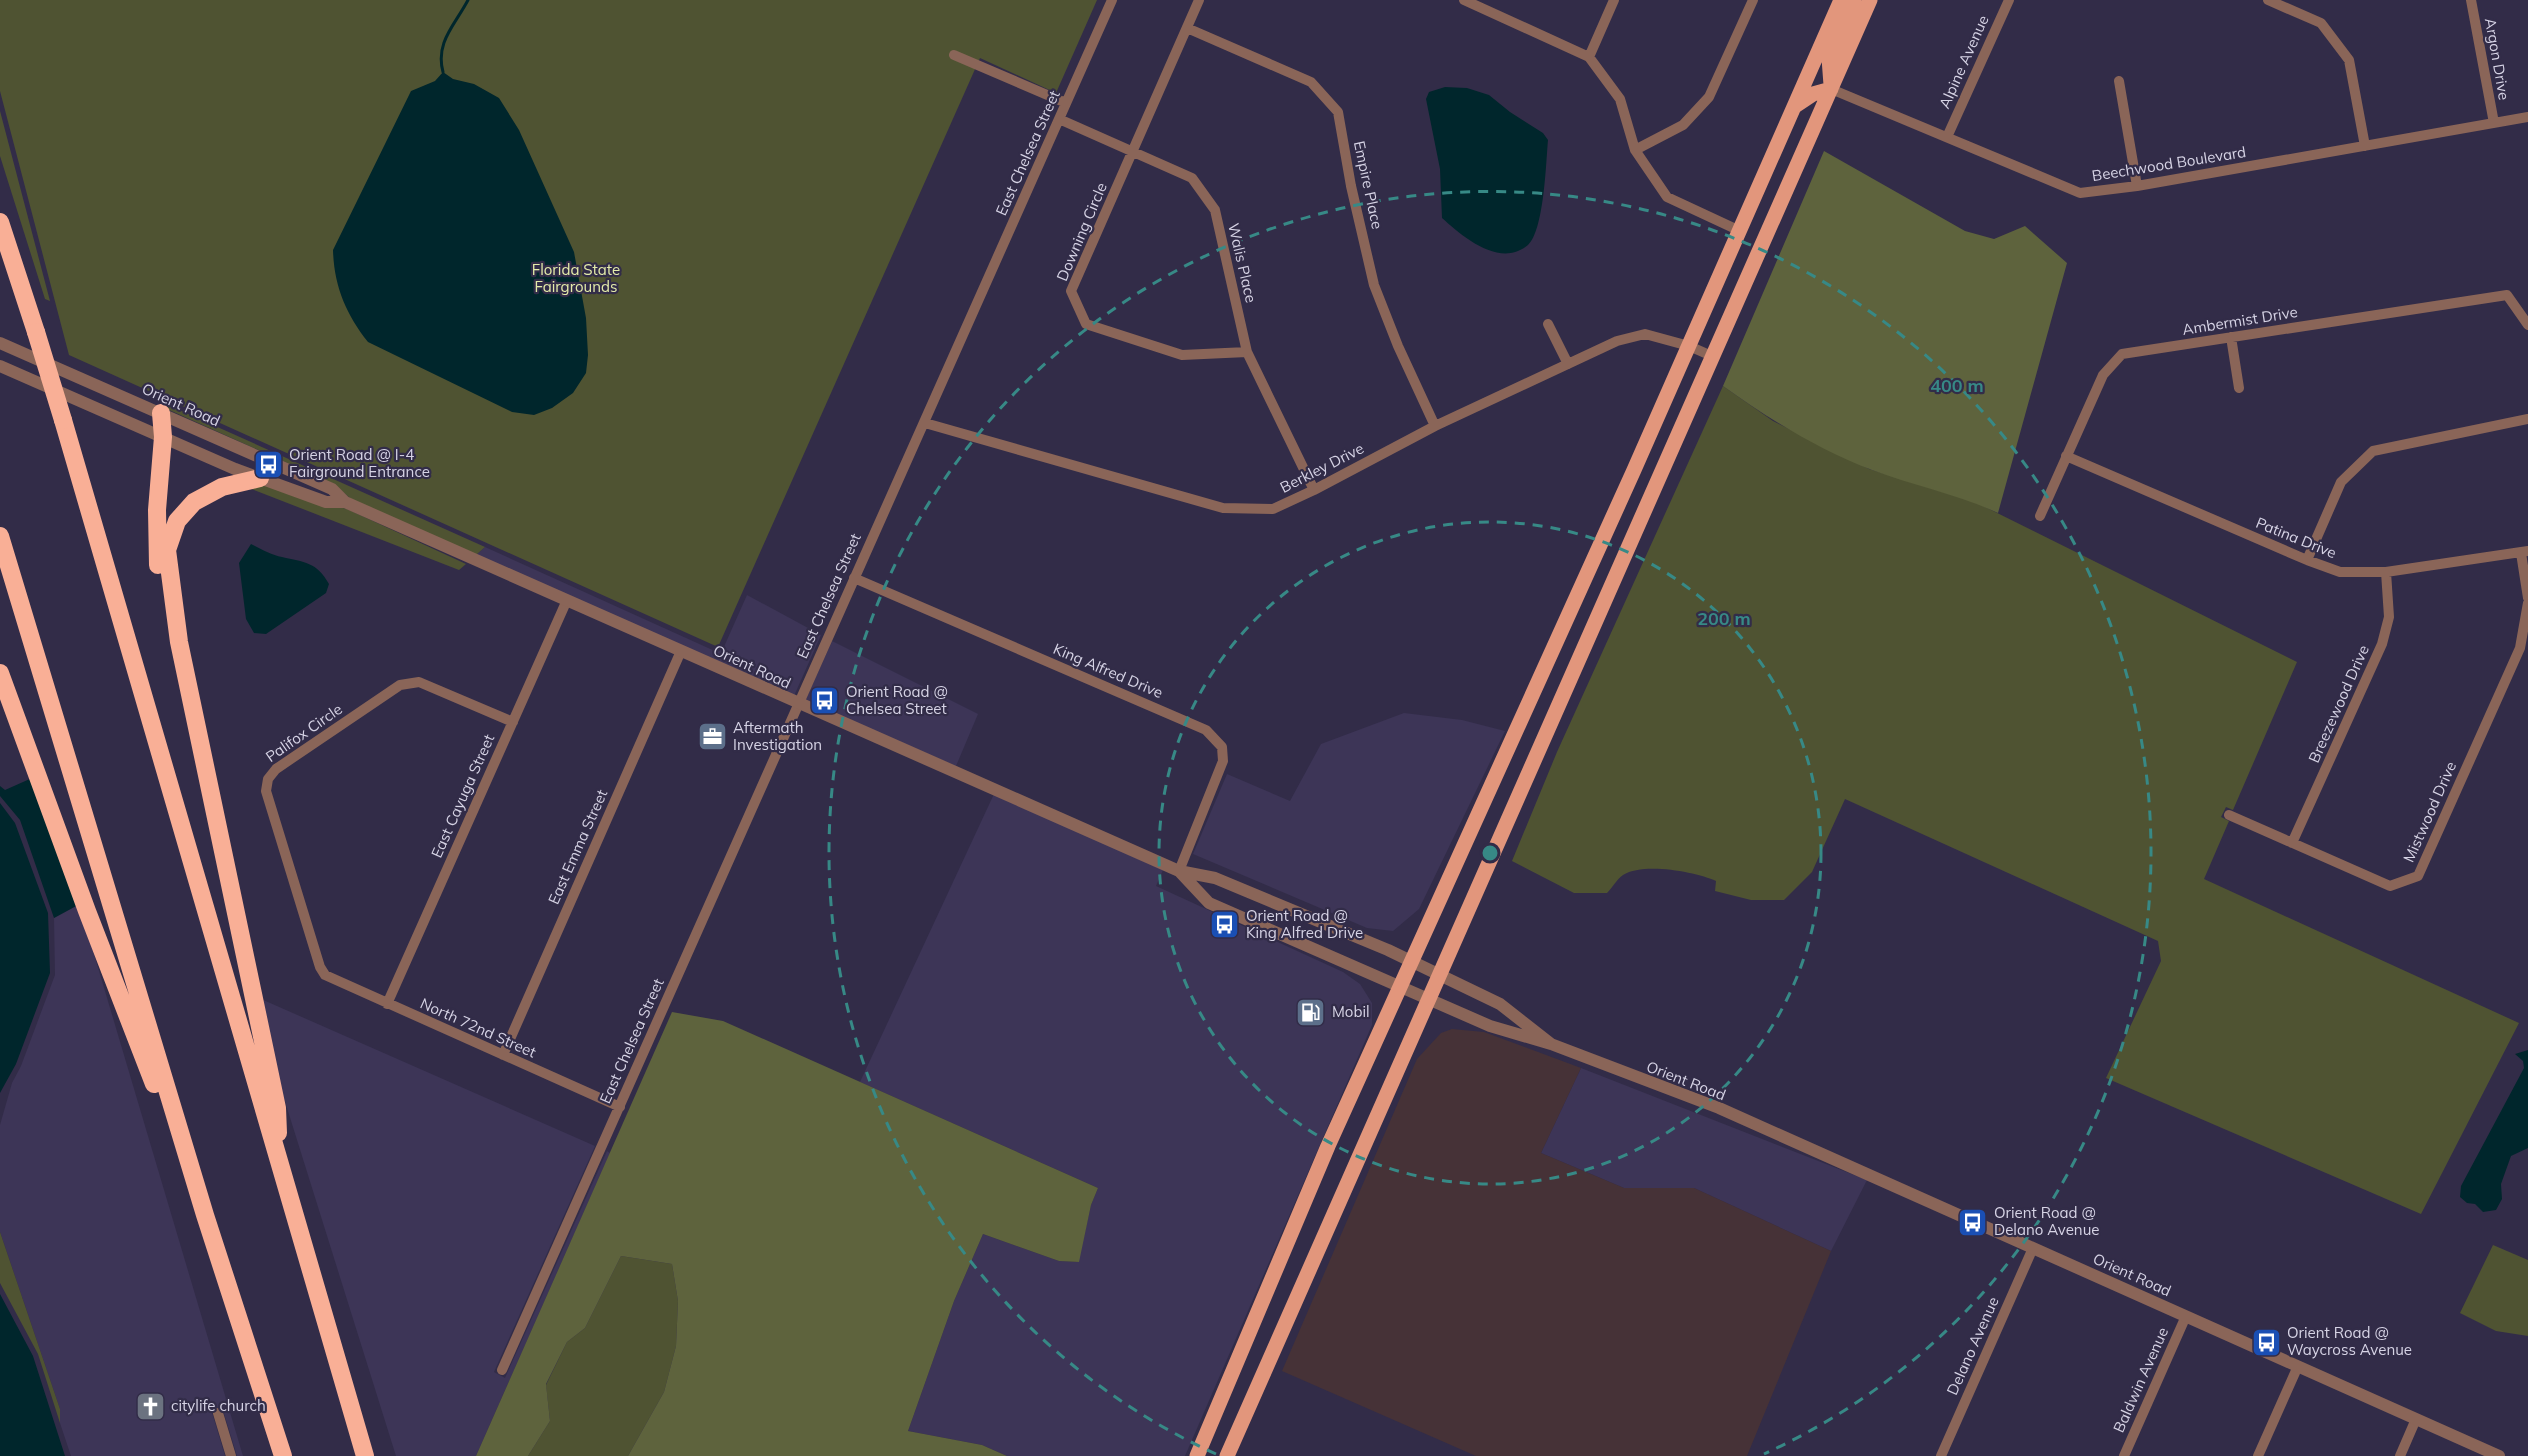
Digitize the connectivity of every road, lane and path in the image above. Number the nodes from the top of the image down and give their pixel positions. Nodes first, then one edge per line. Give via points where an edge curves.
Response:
1 (1112, 0) edge
2 (1199, 0) edge
3 (1614, 0) edge
4 (1753, 0) edge
5 (1841, 0) edge
6 (1854, 0) edge
7 (1870, 0) edge
8 (2009, 0) edge
9 (2268, 0) edge
10 (2471, 0) edge
11 (1471, 1) edge
12 (1188, 28) junction
13 (954, 55) dead end
14 (1589, 57) junction
15 (2119, 81) dead end
16 (1831, 89) junction
17 (1066, 103) junction
18 (1795, 106) junction
19 (2528, 117) edge
20 (1059, 119) junction
21 (2494, 123) junction
22 (1947, 137) junction
23 (2365, 146) junction
24 (1635, 150) junction
25 (1133, 152) junction
26 (2137, 186) junction
27 (0, 222) edge
28 (1740, 231) junction
29 (1548, 324) dead end
30 (2528, 325) edge
31 (2231, 337) junction
32 (0, 343) edge
33 (1689, 346) junction
34 (1247, 352) junction
35 (1714, 357) junction
36 (1568, 364) junction
37 (0, 366) edge
38 (2239, 388) dead end
39 (161, 413) junction
40 (2528, 419) edge
41 (925, 423) junction
42 (1435, 426) junction
43 (163, 437) junction
44 (2066, 456) junction
45 (260, 478) junction
46 (1314, 490) junction
47 (345, 502) junction
48 (2040, 516) dead end
49 (0, 536) edge
50 (2524, 552) edge
51 (2307, 560) junction
52 (2386, 572) junction
53 (854, 578) junction
54 (2528, 598) edge
55 (567, 600) junction
56 (2528, 603) edge
57 (179, 642) junction
58 (681, 651) junction
59 (0, 673) edge
60 (797, 704) junction
61 (513, 722) junction
62 (2229, 815) dead end
63 (2292, 843) junction
64 (1179, 871) junction
65 (1411, 962) junction
66 (326, 975) joint
67 (1438, 975) junction
68 (1400, 987) junction
69 (1427, 999) junction
70 (387, 1004) junction
71 (1551, 1044) junction
72 (503, 1055) junction
73 (620, 1107) junction
74 (281, 1168) junction
75 (205, 1215) junction
76 (2033, 1248) junction
77 (2186, 1316) junction
78 (2298, 1366) junction
79 (502, 1370) dead end
80 (218, 1413) dead end
81 (2416, 1419) junction
82 (231, 1456) edge
83 (283, 1456) edge
84 (365, 1456) edge
85 (1197, 1456) edge
86 (1227, 1456) edge
87 (1941, 1456) edge
88 (2124, 1456) edge
89 (2258, 1456) edge
90 (2400, 1456) edge
91 (2499, 1456) edge

1 - 17 street, East Chelsea Street
2 - 12 street, Downing Circle
3 - 14 street
4 - 24 street via 1709,97 1683,125
5 - 18 main road
6 - 16 main road via 1829,58
7 - 16 main road
8 - 22 street, Alpine Avenue
9 - 23 street via 2321,23 2349,60
10 - 21 street, Argon Drive
11 - 14 street
12 - 25 street, Downing Circle
12 - 42 street, Empire Place via 1311,82 1338,112 1374,285
13 - 17 street
14 - 24 street via 1620,99
15 - 26 street
16 - 18 main road via 1813,94
16 - 22 street, Beechwood Boulevard
16 - 35 main road
17 - 20 street, East Chelsea Street
18 - 28 main road
19 - 21 street, Beechwood Boulevard
20 - 25 street, Walis Place
20 - 41 street, East Chelsea Street
21 - 23 street, Beechwood Boulevard
22 - 26 street, Beechwood Boulevard via 2080,193
23 - 26 street, Beechwood Boulevard
24 - 28 street via 1667,197
25 - 34 street, Walis Place via 1192,178 1215,210
25 - 34 street, Downing Circle via 1071,291 1086,324 1182,355
27 - 74 highway, bridge via 63,420
28 - 33 main road
29 - 36 street
30 - 31 street, Ambermist Drive via 2507,295
31 - 38 street
31 - 44 street, Ambermist Drive via 2121,354 2103,375
32 - 39 street, Orient Road
33 - 35 street, Berkley Drive
33 - 36 street, Berkley Drive via 1645,334 1617,341
33 - 65 main road
34 - 46 street, Walis Place
35 - 67 main road
36 - 42 street, Berkley Drive
37 - 43 street, Orient Road
39 - 43 highway
39 - 47 street, Orient Road via 332,489
40 - 51 street via 2373,451 2341,482
41 - 46 street, Berkley Drive via 1223,508 1272,509
41 - 53 street, East Chelsea Street
42 - 46 street, Berkley Drive
43 - 45 street, Orient Road
43 - 57 highway via 156,558
44 - 48 street, Ambermist Drive
44 - 51 street, Patina Drive
45 - 47 street, Orient Road via 326,502
45 - 57 highway via 222,486 194,502 177,521 166,550
47 - 55 street, Orient Road
49 - 75 highway
50 - 52 street, Patina Drive
50 - 54 street
51 - 52 street, Patina Drive via 2340,572
52 - 63 street, Breezewood Drive via 2389,617 2382,644
53 - 60 street, East Chelsea Street
53 - 64 street, King Alfred Drive via 1206,730 1222,747 1223,761
55 - 58 street, Orient Road
55 - 61 street, East Cayuga Street
56 - 63 street, Mistwood Drive via 2520,648 2418,876 2390,886
57 - 74 highway via 277,1108
58 - 60 street, Orient Road
58 - 72 street, East Emma Street
59 - 75 highway
60 - 64 street, Orient Road
60 - 73 street, East Chelsea Street
61 - 66 street, Palifox Circle via 411,682 400,685 276,769 267,780 266,791 320,967
61 - 70 street, East Cayuga Street
62 - 63 street, Mistwood Drive
64 - 65 street, Orient Road via 1215,878
64 - 68 street, Orient Road via 1209,903
65 - 67 street, Orient Road
65 - 68 main road
66 - 70 street, North 72nd Street
67 - 69 main road
67 - 71 street, Orient Road via 1500,1004
68 - 69 street, Orient Road
68 - 85 main road
69 - 71 street, Orient Road via 1490,1026
69 - 86 main road
70 - 72 street, North 72nd Street
71 - 76 street, Orient Road via 1719,1108
72 - 73 street, North 72nd Street
73 - 79 street, East Chelsea Street
74 - 84 highway
75 - 83 highway
76 - 77 street, Orient Road
76 - 87 street, Delano Avenue
77 - 78 street, Orient Road
77 - 88 street, Baldwin Avenue
78 - 81 street, Orient Road
78 - 89 street
80 - 82 street
81 - 90 street
81 - 91 street, Orient Road

